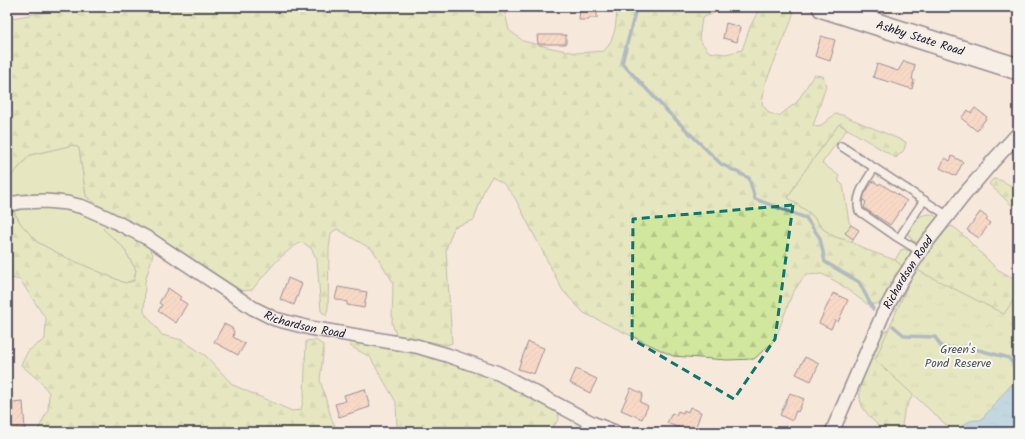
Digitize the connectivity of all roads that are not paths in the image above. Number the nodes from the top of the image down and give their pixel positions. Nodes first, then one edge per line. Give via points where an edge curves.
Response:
1 (823, 7) edge
2 (1018, 68) edge
3 (1018, 134) edge
4 (841, 146) dead end
5 (874, 168) junction
6 (924, 200) junction
7 (7, 205) edge
8 (948, 216) junction
9 (899, 238) junction
10 (921, 252) junction
11 (615, 432) edge
12 (832, 432) edge

1 - 2 main road, Ashby State Road
3 - 8 street, Richardson Road
4 - 5 lane
5 - 6 lane
5 - 9 lane via 859,196 857,206 859,211
6 - 8 lane
6 - 9 lane
7 - 11 street, Richardson Road via 44,201 83,207 148,238 253,308 275,319 448,354 498,373
8 - 10 street, Richardson Road
9 - 10 lane
10 - 12 street, Richardson Road via 883,314

